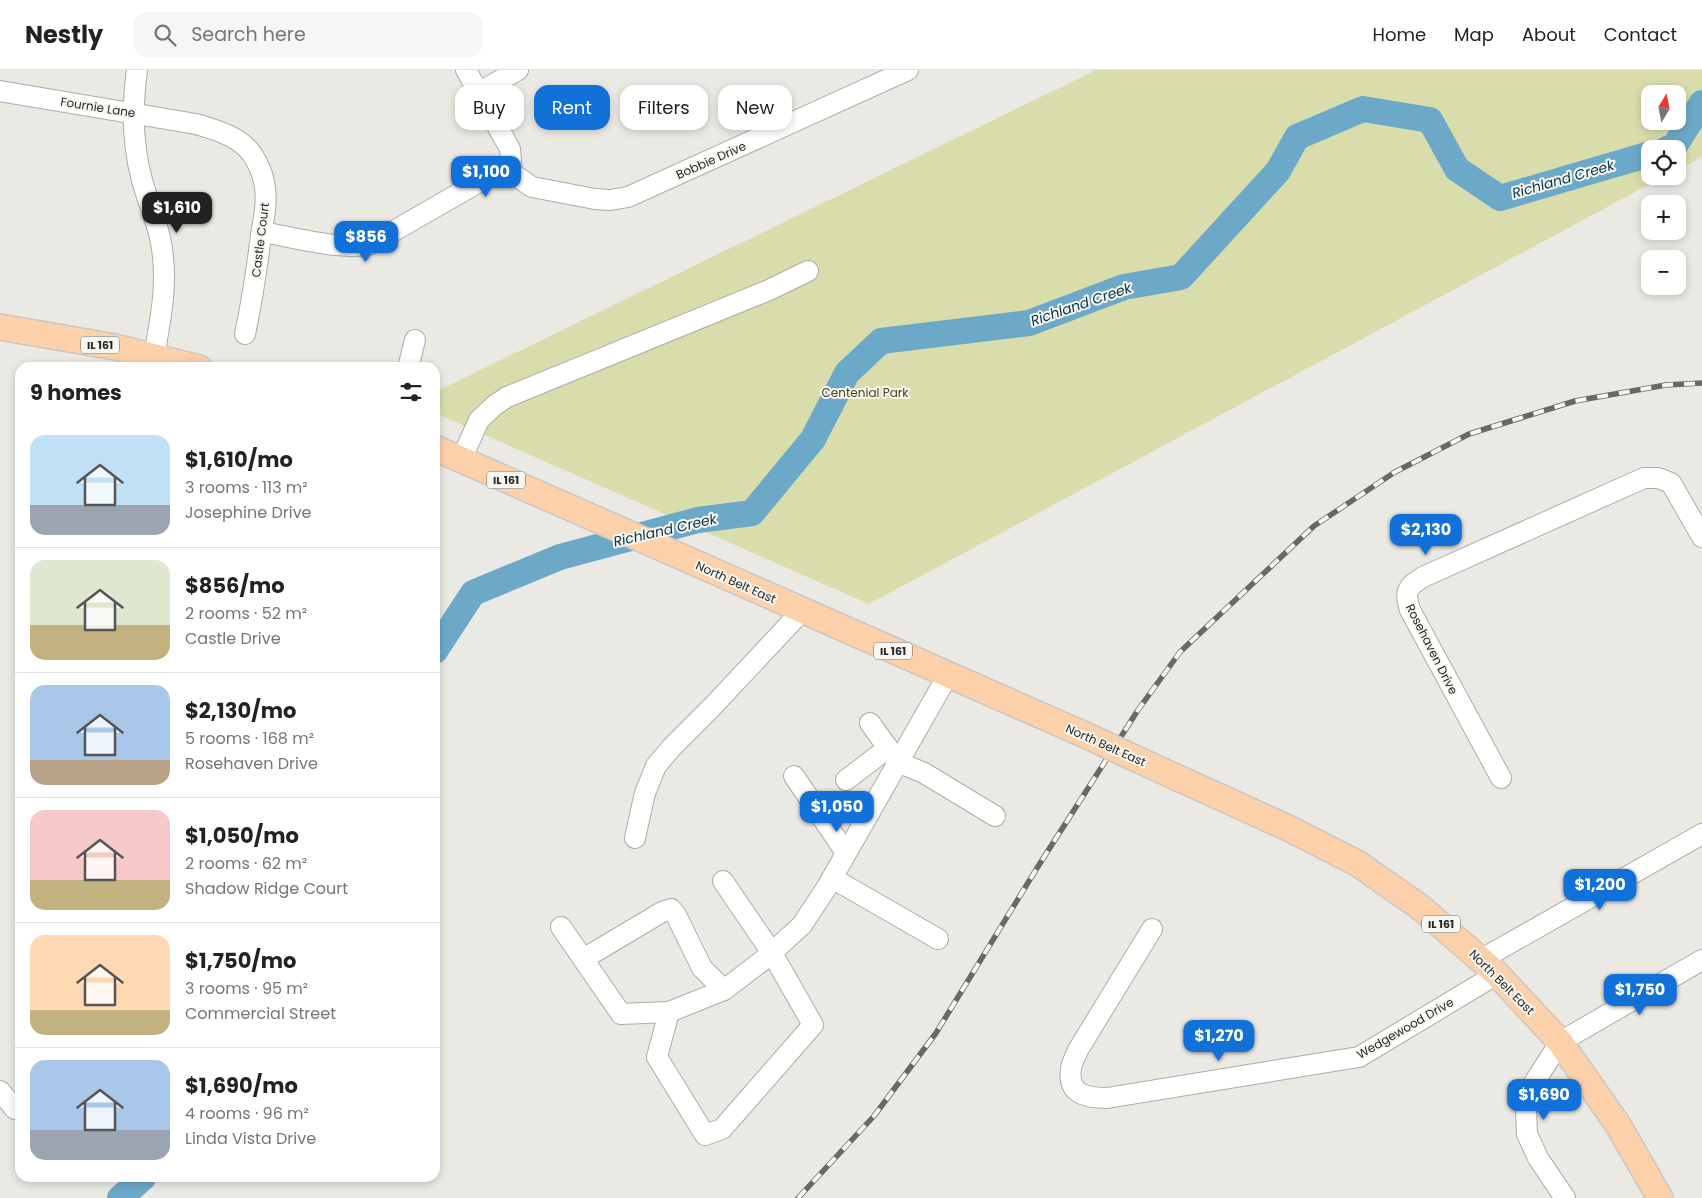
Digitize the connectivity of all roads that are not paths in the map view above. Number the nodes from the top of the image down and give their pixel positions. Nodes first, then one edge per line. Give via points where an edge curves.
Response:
1 (137, 70) edge
2 (466, 70) edge
3 (518, 70) edge
4 (908, 70) edge
5 (884, 75) edge
6 (474, 85) edge
7 (492, 85) edge
8 (0, 91) edge
9 (132, 112) junction
10 (196, 124) joint
11 (499, 130) edge
12 (510, 171) junction
13 (262, 232) junction
14 (808, 271) dead end
15 (0, 327) edge
16 (245, 334) dead end
17 (415, 340) dead end
18 (154, 356) junction
19 (176, 362) edge
20 (410, 362) edge
21 (440, 450) edge
22 (461, 460) junction
23 (1702, 537) edge
24 (802, 611) junction
25 (948, 675) junction
26 (870, 723) dead end
27 (893, 755) junction
28 (794, 776) dead end
29 (1501, 778) dead end
30 (846, 780) dead end
31 (994, 816) dead end
32 (1702, 834) edge
33 (635, 838) dead end
34 (846, 853) junction
35 (832, 878) junction
36 (723, 881) dead end
37 (561, 927) dead end
38 (1152, 929) dead end
39 (938, 939) dead end
40 (772, 953) junction
41 (583, 958) junction
42 (1702, 960) edge
43 (1490, 966) junction
44 (724, 990) junction
45 (669, 1012) junction
46 (1560, 1042) junction
47 (0, 1091) edge
48 (14, 1109) dead end
49 (1657, 1197) edge
50 (1565, 1198) edge

1 - 9 street
2 - 6 street
3 - 7 street
4 - 5 street, Bobbie Drive
5 - 12 street, Bobbie Drive via 628,197 596,199 532,187
8 - 9 street, Fournie Lane
9 - 10 street, Fournie Lane
9 - 18 street via 142,180 161,239 164,264 163,310
10 - 13 street, Castle Court via 220,131 251,153 265,183
11 - 12 street via 510,150
12 - 13 street via 479,182 371,244 358,247
13 - 16 street, Castle Court
14 - 22 street via 507,397 479,420
15 - 18 main road, IL 161
17 - 20 street
18 - 19 main road, IL 161
21 - 22 main road, North Belt East / IL 161
22 - 24 main road, North Belt East / IL 161
23 - 29 street, Rosehaven Drive via 1671,484 1658,478 1644,478 1410,585 1407,592 1410,610
24 - 25 main road, North Belt East / IL 161
24 - 33 street via 656,766 645,793
25 - 27 street
25 - 43 main road, North Belt East / IL 161, bridge via 1288,828 1357,863 1420,906
26 - 27 street
27 - 30 street
27 - 31 street
27 - 34 street
28 - 34 street
32 - 43 street
34 - 35 street
35 - 39 street
35 - 40 street via 802,925
36 - 40 street
37 - 41 street
38 - 43 street, Wedgewood Drive via 1078,1050 1071,1069 1072,1083 1079,1094 1107,1098 1359,1057
40 - 44 street
40 - 45 street via 812,1025 722,1129 705,1135 657,1057
41 - 44 street via 671,909 702,968
41 - 45 street via 621,1014
42 - 46 street
43 - 46 main road, North Belt East / IL 161
44 - 45 street
46 - 49 main road, North Belt East / IL 161 via 1618,1125
46 - 50 street via 1533,1085 1526,1109 1528,1134 1538,1158
47 - 48 street

